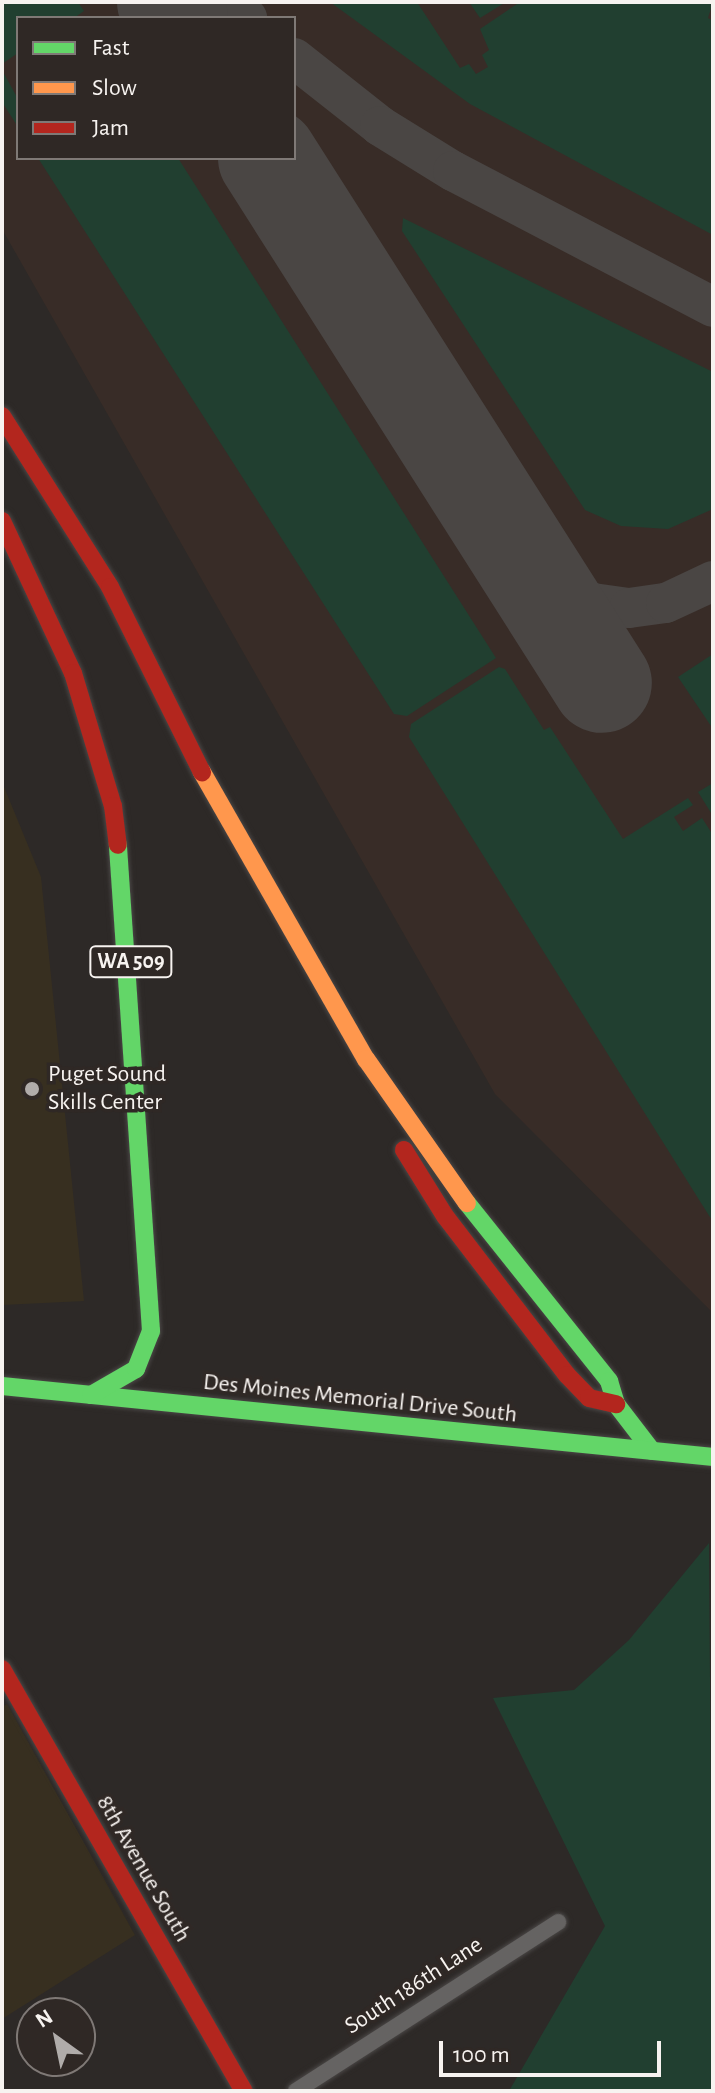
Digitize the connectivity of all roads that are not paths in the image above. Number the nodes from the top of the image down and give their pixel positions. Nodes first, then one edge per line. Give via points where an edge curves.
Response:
1 (2, 416) edge
2 (2, 444) edge
3 (2, 521) edge
4 (2, 1386) edge
5 (91, 1395) junction
6 (616, 1404) junction
7 (652, 1451) junction
8 (713, 1457) edge
9 (2, 1669) edge
10 (558, 1922) dead end
11 (244, 2091) edge
12 (296, 2091) edge

1 - 6 main road via 110,587 233,832 366,1059 507,1259 609,1381
2 - 6 main road via 78,562 258,910 445,1216 567,1375 589,1398
3 - 5 main road, WA 509 via 73,673 113,806 123,879 151,1331 136,1369
4 - 5 main road, Des Moines Memorial Drive South
5 - 7 main road, Des Moines Memorial Drive South
6 - 7 main road
7 - 8 main road, Des Moines Memorial Drive South
9 - 11 main road, 8th Avenue South
10 - 12 street, South 186th Lane

